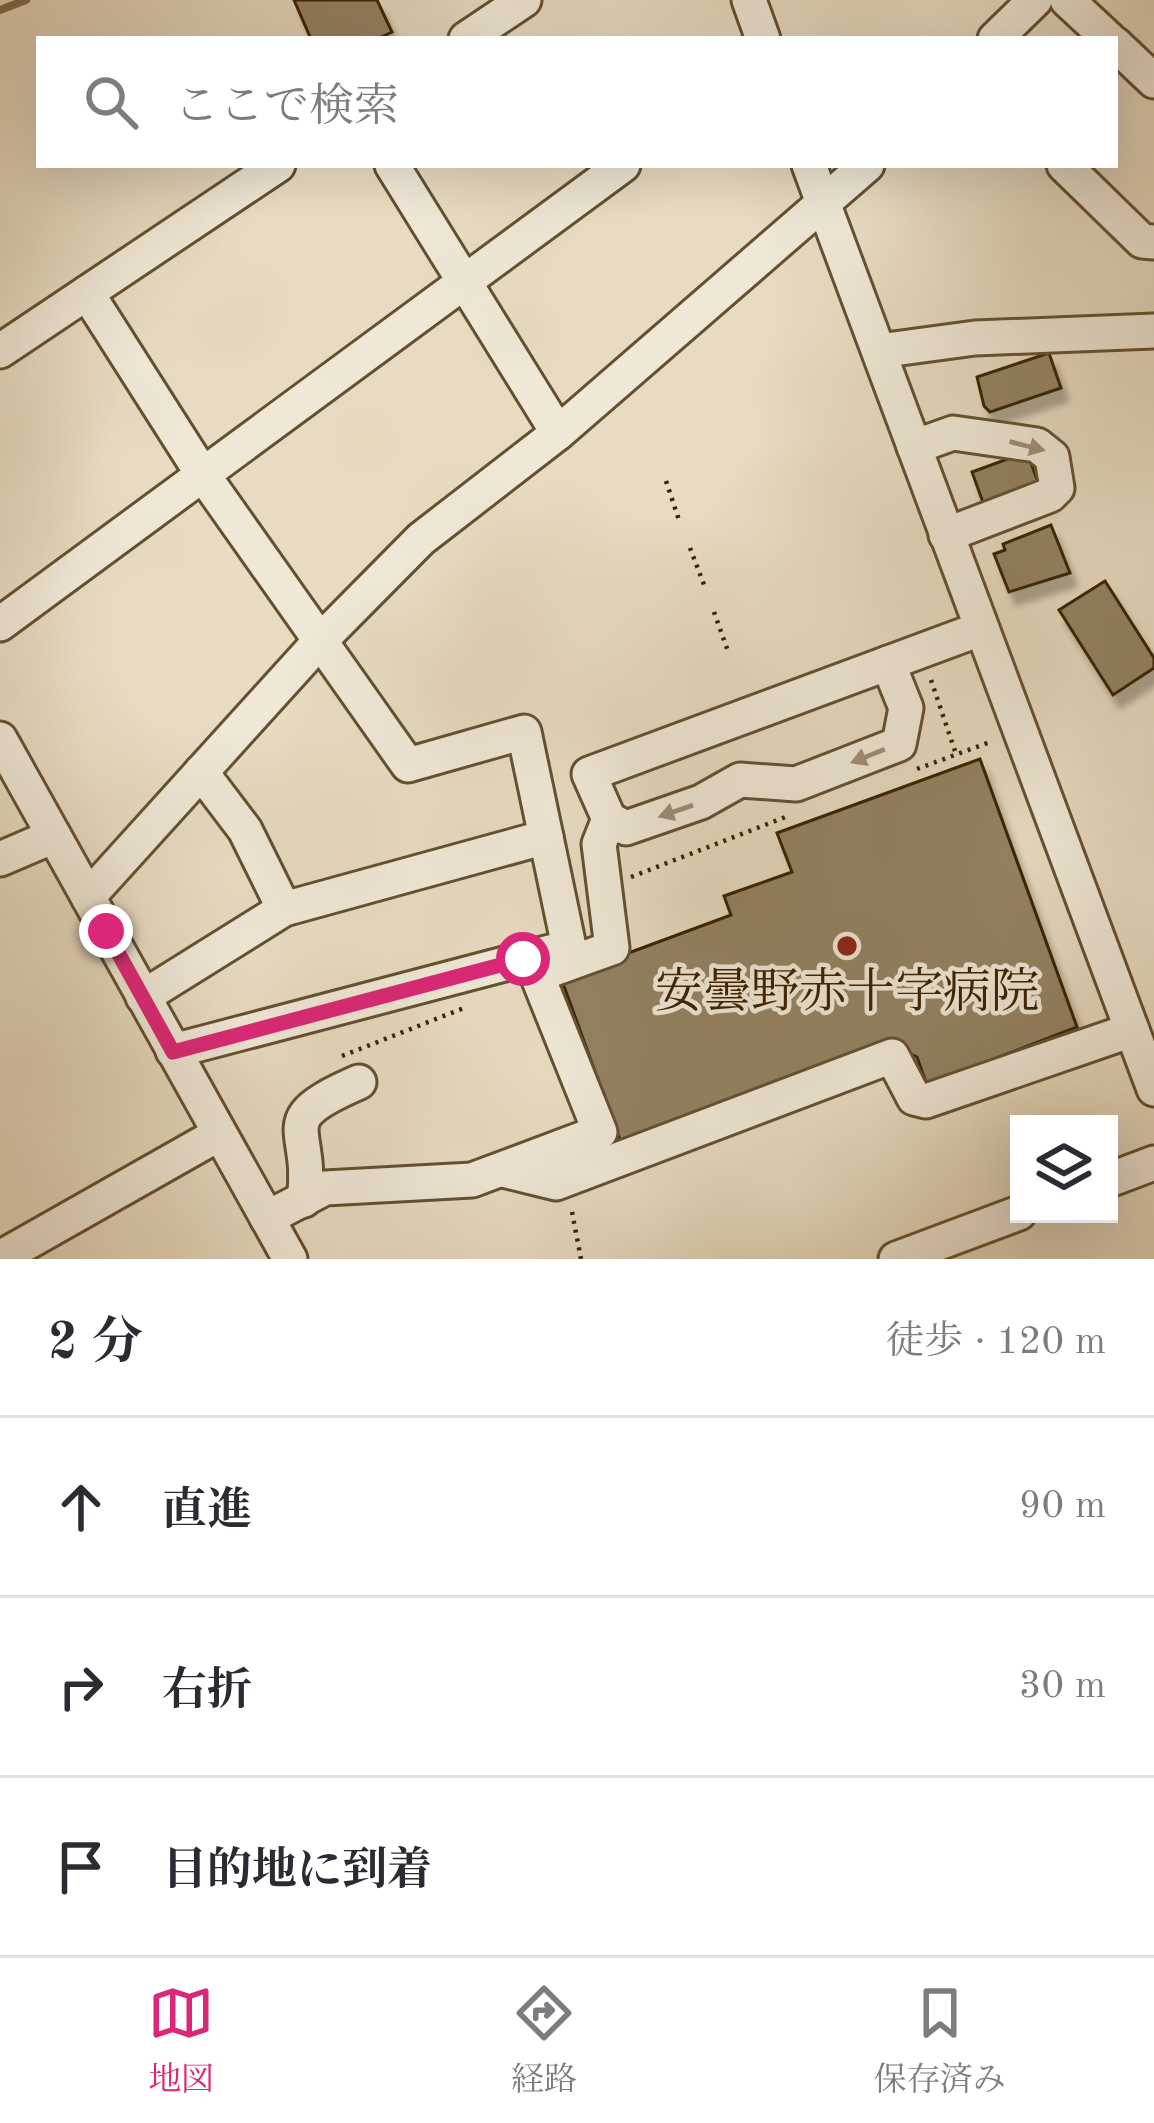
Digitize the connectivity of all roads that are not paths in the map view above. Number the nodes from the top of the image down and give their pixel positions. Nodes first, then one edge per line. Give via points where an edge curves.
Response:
1 (524, 0) edge
2 (749, 0) edge
3 (1035, 0) edge
4 (1066, 0) edge
5 (470, 36) edge
6 (762, 36) edge
7 (998, 36) edge
8 (1105, 36) edge
9 (1118, 48) edge
10 (1154, 81) edge
11 (274, 168) edge
12 (394, 168) edge
13 (619, 168) edge
14 (810, 168) edge
15 (864, 168) edge
16 (1067, 168) edge
17 (825, 206) junction
18 (1154, 242) edge
19 (465, 280) junction
20 (87, 293) junction
21 (1154, 331) edge
22 (0, 351) edge
23 (879, 351) junction
24 (558, 433) junction
25 (914, 447) junction
26 (201, 472) junction
27 (946, 535) junction
28 (0, 624) edge
29 (980, 629) junction
30 (319, 641) junction
31 (888, 663) junction
32 (721, 725) junction
33 (0, 739) edge
34 (201, 772) junction
35 (740, 780) junction
36 (609, 819) junction
37 (54, 836) junction
38 (546, 837) junction
39 (0, 859) edge
40 (88, 897) junction
41 (284, 909) junction
42 (143, 998) junction
43 (1132, 1030) junction
44 (173, 1052) junction
45 (350, 1074) road end
46 (1154, 1089) edge
47 (219, 1134) junction
48 (1154, 1163) edge
49 (503, 1170) junction
50 (1118, 1177) edge
51 (304, 1200) junction
52 (1010, 1216) edge
53 (267, 1218) junction
54 (0, 1258) edge
55 (290, 1259) edge
56 (896, 1259) edge

1 - 5 street
2 - 6 street
3 - 7 street
4 - 8 street
9 - 10 street
11 - 20 street
12 - 19 street
13 - 19 street
14 - 17 street
15 - 17 street
16 - 18 street via 1142,241
17 - 23 street
17 - 24 street
19 - 24 street
19 - 26 street
20 - 22 street
20 - 26 street
21 - 23 street via 975,338
23 - 25 street
24 - 30 street via 421,539
25 - 27 street
25 -> 27 street via 952,433 1037,445 1057,467 1050,495
26 - 28 street
26 - 30 street
27 - 29 street
29 - 31 street
29 - 43 street
30 - 34 street
30 - 38 street via 408,765 524,732
31 - 32 street
31 -> 35 street via 906,708 898,744 796,784
32 - 35 street
32 - 36 street via 589,775
33 - 37 street
34 - 40 street
34 - 41 street via 245,830
35 -> 36 street via 626,828
36 - 49 street via 599,844 612,948 537,975 600,1132
37 - 39 street
37 - 40 street
38 - 41 street
38 - 44 street via 569,947
40 - 42 street
41 - 42 street
42 - 44 street
43 - 46 street
43 - 49 street via 926,1101 914,1098 892,1056 556,1184
44 - 47 street
45 - 51 street via 302,1114
47 - 53 street
47 - 54 street
48 - 50 street
49 - 51 street via 472,1180 325,1188
51 - 53 street
52 - 56 street
53 - 55 street

